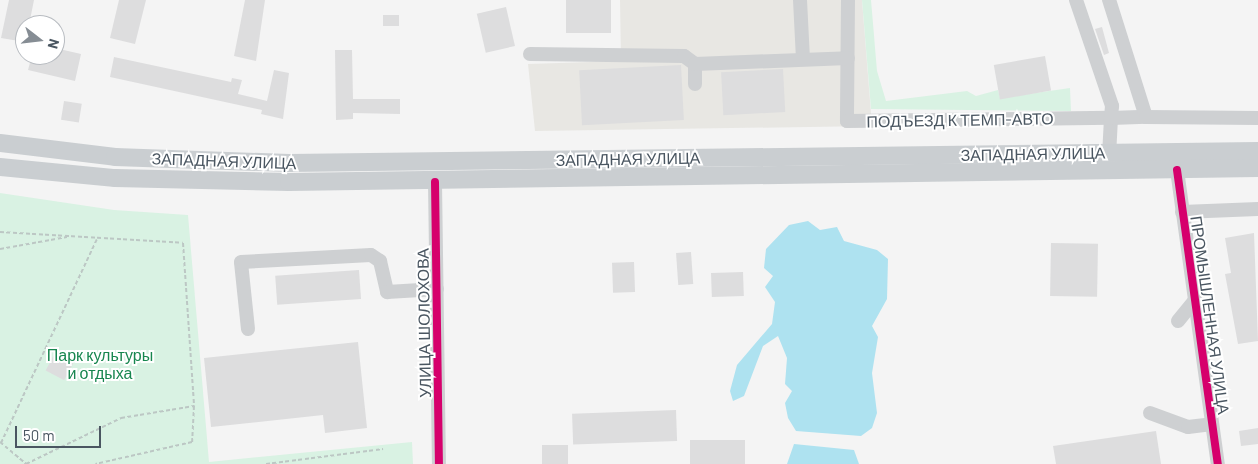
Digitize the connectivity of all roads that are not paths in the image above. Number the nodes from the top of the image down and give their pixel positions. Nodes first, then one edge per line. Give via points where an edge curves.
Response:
1 (800, 0) edge
2 (848, 0) edge
3 (1076, 0) edge
4 (1109, 0) edge
5 (530, 54) dead end
6 (848, 58) junction
7 (803, 59) junction
8 (695, 64) junction
9 (695, 84) dead end
10 (1146, 117) junction
11 (1111, 118) junction
12 (1258, 118) edge
13 (0, 143) edge
14 (1258, 151) edge
15 (1109, 153) junction
16 (0, 167) edge
17 (1258, 168) edge
18 (1177, 170) junction
19 (435, 182) junction
20 (1258, 209) edge
21 (1182, 212) junction
22 (437, 289) junction
23 (1194, 301) junction
24 (1178, 321) dead end
25 (248, 329) dead end
26 (1150, 413) dead end
27 (1212, 424) junction
28 (439, 464) edge
29 (1218, 464) edge

1 - 7 street
2 - 6 street, ПОДЪЕЗД К ТЕМП-АВТО
3 - 11 street via 1112,106
4 - 10 street
5 - 8 street via 684,56
6 - 7 street
6 - 11 street, ПОДЪЕЗД К ТЕМП-АВТО via 847,121
7 - 8 street
8 - 9 street
10 - 11 street
10 - 12 street
11 - 15 street
13 - 15 main road, ЗАПАДНАЯ УЛИЦА via 115,157 288,163
14 - 15 main road, ЗАПАДНАЯ УЛИЦА
16 - 19 main road, ЗАПАДНАЯ УЛИЦА via 196,182
17 - 18 main road, ЗАПАДНАЯ УЛИЦА
18 - 19 main road, ЗАПАДНАЯ УЛИЦА
18 - 21 street, ПРОМЫШЛЕННАЯ УЛИЦА
19 - 22 street, УЛИЦА ШОЛОХОВА
20 - 21 street
21 - 23 street, ПРОМЫШЛЕННАЯ УЛИЦА
22 - 25 street via 387,292 380,261 371,255 240,262
22 - 28 street, УЛИЦА ШОЛОХОВА
23 - 24 street
23 - 27 street, ПРОМЫШЛЕННАЯ УЛИЦА
26 - 27 street via 1188,427
27 - 29 street, ПРОМЫШЛЕННАЯ УЛИЦА

